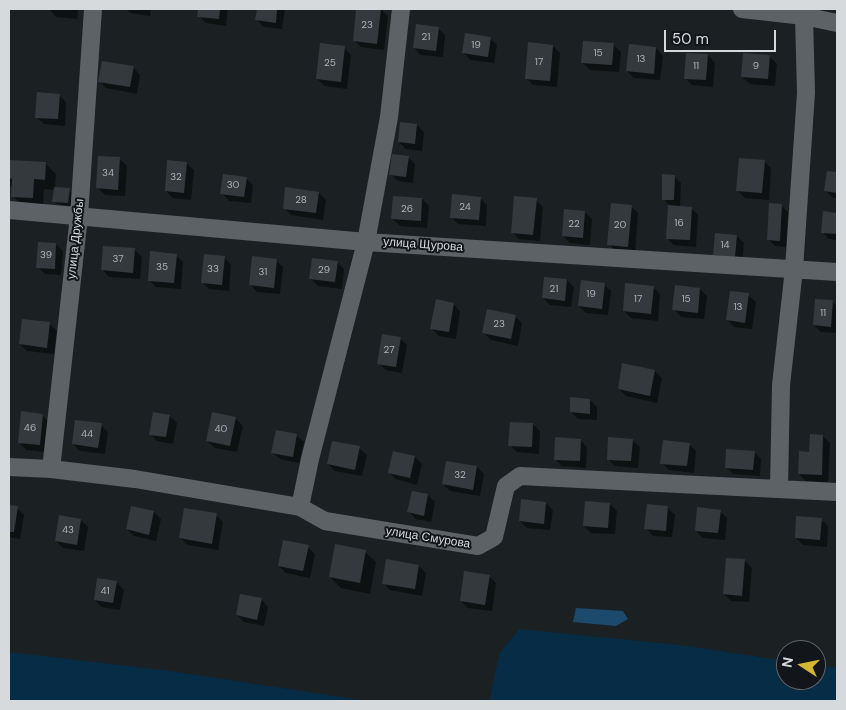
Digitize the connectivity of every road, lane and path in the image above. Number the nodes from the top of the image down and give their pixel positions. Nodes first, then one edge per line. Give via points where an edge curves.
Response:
1 (93, 9) edge
2 (401, 9) edge
3 (742, 9) edge
4 (804, 16) junction
5 (837, 23) edge
6 (9, 210) edge
7 (79, 216) junction
8 (366, 242) junction
9 (794, 269) junction
10 (837, 272) edge
11 (9, 468) edge
12 (51, 469) junction
13 (779, 488) junction
14 (837, 492) edge
15 (300, 507) junction

1 - 7 street, улица Дружбы
2 - 8 street via 389,117
3 - 4 street
4 - 5 street
4 - 9 street via 806,93
6 - 7 street, улица Щурова
7 - 8 street, улица Щурова
7 - 12 street, улица Дружбы
8 - 9 street, улица Щурова
8 - 15 street
9 - 10 street, улица Щурова
9 - 13 street via 781,385
11 - 12 street, улица Смурова
12 - 15 street, улица Смурова via 135,478
13 - 14 street, улица Смурова
13 - 15 street, улица Смурова via 520,476 506,486 494,537 478,546 325,521

